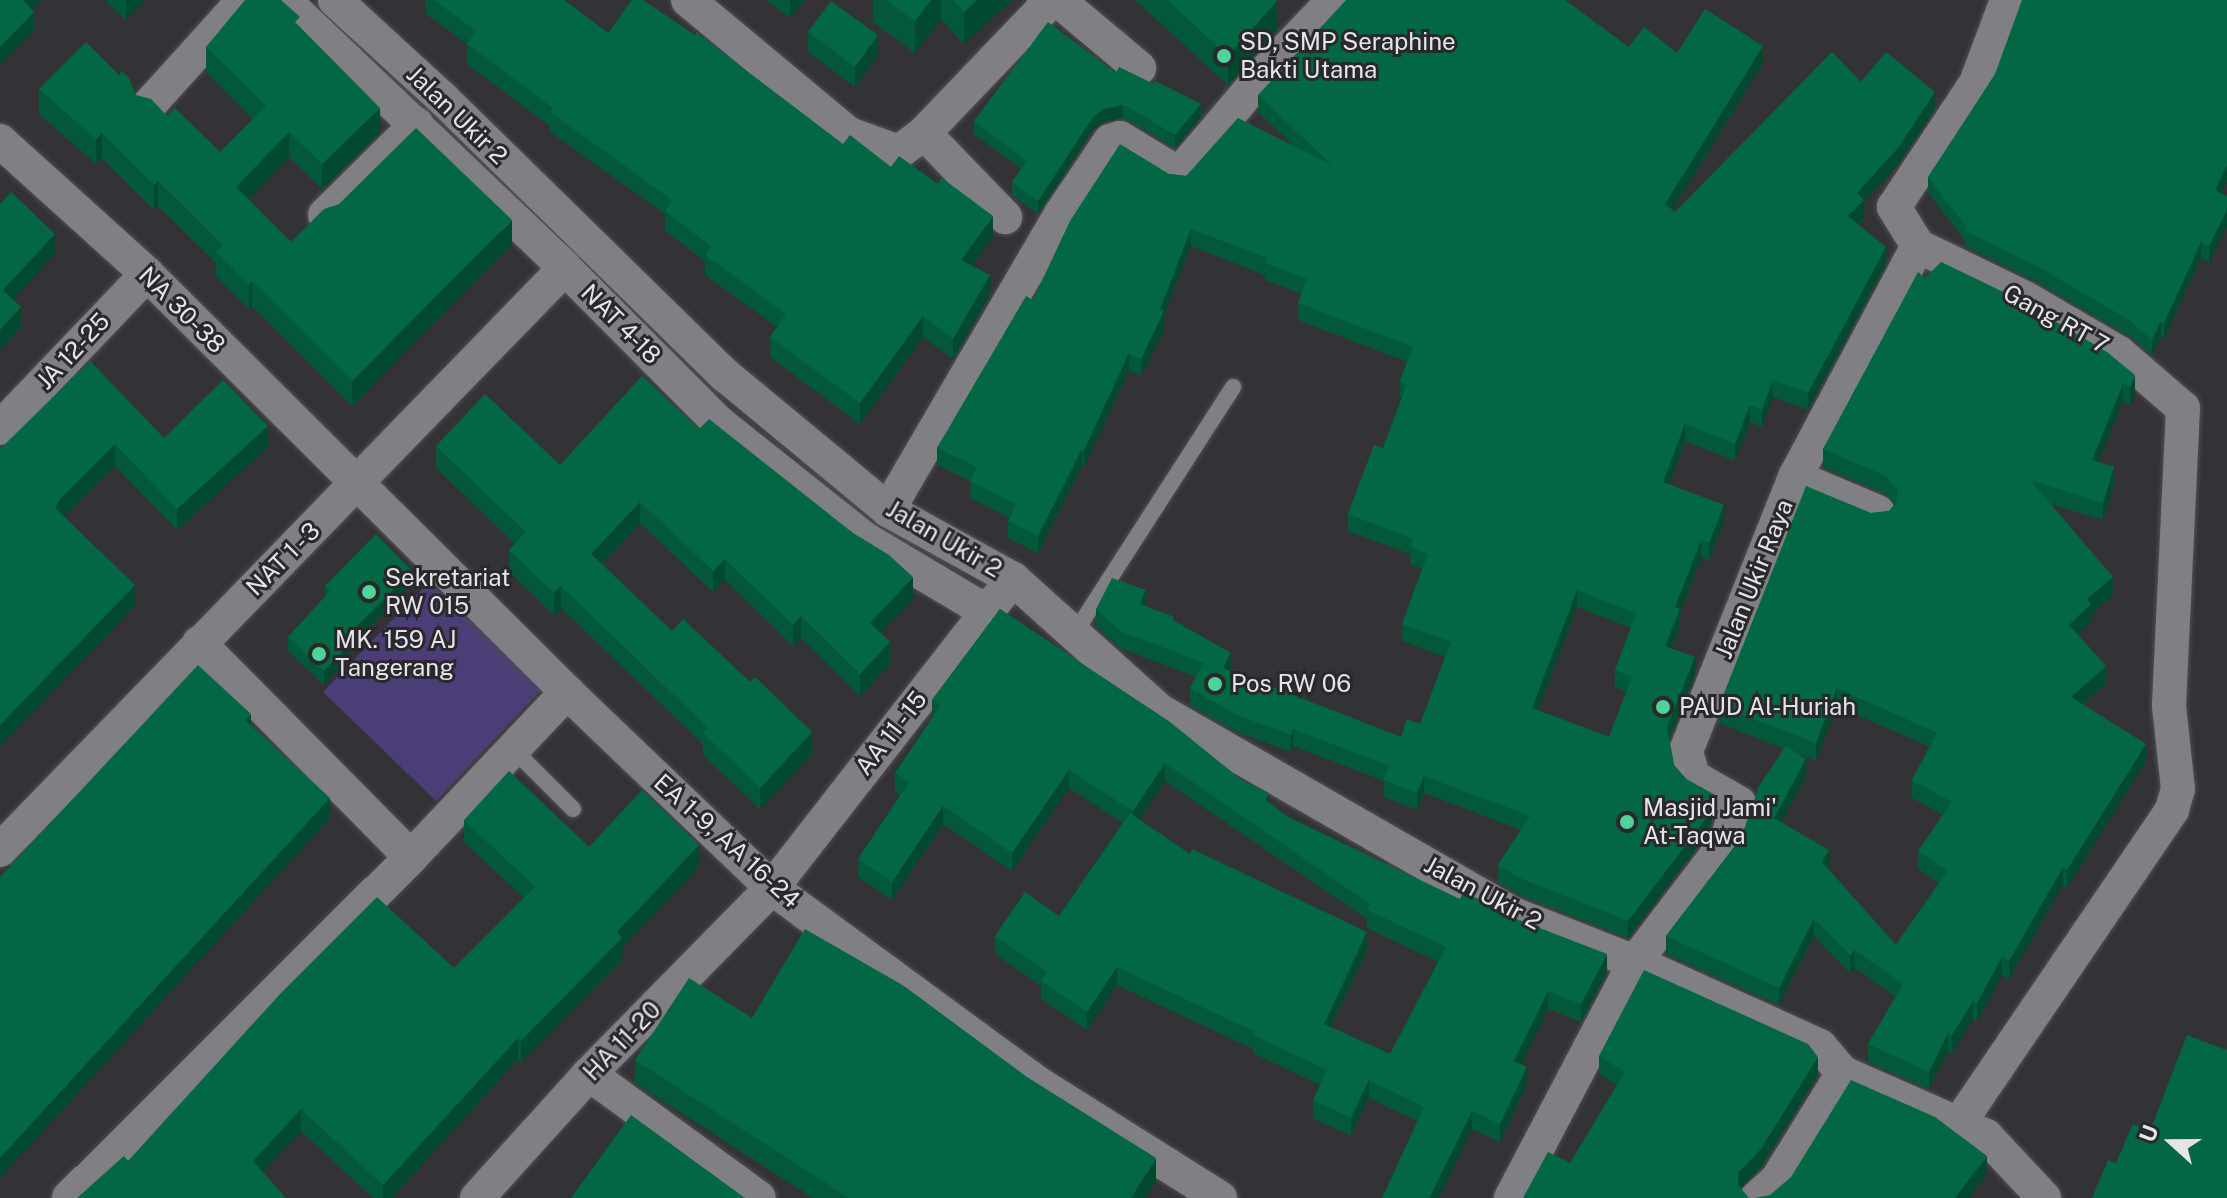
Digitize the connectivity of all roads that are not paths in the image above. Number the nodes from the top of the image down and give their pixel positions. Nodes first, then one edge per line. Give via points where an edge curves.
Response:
1 (244, 0) edge
2 (284, 0) edge
3 (335, 0) edge
4 (688, 0) edge
5 (1044, 0) edge
6 (1058, 0) edge
7 (1334, 0) edge
8 (2007, 0) edge
9 (1139, 68) dead end
10 (149, 105) edge
11 (417, 124) junction
12 (924, 133) junction
13 (0, 141) edge
14 (325, 215) edge
15 (1005, 217) dead end
16 (1918, 246) junction
17 (565, 268) junction
18 (147, 274) junction
19 (1233, 387) dead end
20 (0, 428) edge
21 (1795, 477) junction
22 (358, 485) junction
23 (888, 510) junction
24 (1878, 512) edge
25 (1013, 579) junction
26 (986, 611) junction
27 (1074, 634) junction
28 (199, 643) junction
29 (567, 692) junction
30 (513, 749) junction
31 (573, 809) dead end
32 (0, 850) edge
33 (411, 857) junction
34 (772, 888) junction
35 (1635, 962) junction
36 (1843, 1073) junction
37 (589, 1074) junction
38 (1959, 1124) junction
39 (2041, 1197) edge
40 (69, 1198) edge
41 (477, 1198) edge
42 (759, 1198) edge
43 (1220, 1198) edge
44 (1511, 1198) edge
45 (1757, 1198) edge

1 - 10 street
2 - 11 street, NAT 4-18
3 - 23 street, Jalan Ukir 2 via 725,375
4 - 12 street via 849,134 899,152
5 - 12 street via 1043,9
6 - 9 street
7 - 23 street via 1179,174 1120,138 1110,141 1053,227
8 - 16 street via 1976,83 1894,207
11 - 14 street
11 - 17 street, NAT 4-18
12 - 15 street
13 - 18 street, NA 30-38
16 - 21 street, Jalan Ukir Raya
16 - 38 street, Gang RT 7 via 2025,298 2119,353 2183,408 2169,706 2178,789 2172,810
17 - 22 street, NAT 1 - 3
17 - 26 street, NAT 4-18 via 719,423 865,539
18 - 20 street, JA 12-25
18 - 22 street, NA 30-38
19 - 27 lane
21 - 24 street
21 - 35 street, Jalan Ukir Raya via 1686,751 1693,777 1739,803 1725,844
22 - 28 street, NAT 1 - 3
22 - 29 street, EA 1-9, AA 16-24
23 - 25 street, Jalan Ukir 2
25 - 26 street, AA 11 - 15
25 - 27 street, Jalan Ukir 2
26 - 34 street, AA 11 - 15
27 - 35 street, Jalan Ukir 2 via 1160,711 1513,914
28 - 32 street, NAT 1 - 3
28 - 33 street
29 - 30 street
29 - 34 street, EA 1-9, AA 16-24
30 - 31 lane
30 - 33 street
33 - 40 street
34 - 37 street, HA 11-20
34 - 43 street, EA 1-9, AA 16-24 via 1039,1084
35 - 36 street via 1820,1046
35 - 44 street
36 - 38 street
36 - 45 street via 1777,1180
37 - 41 street, HA 11-20
37 - 42 street
38 - 39 street via 1986,1136

